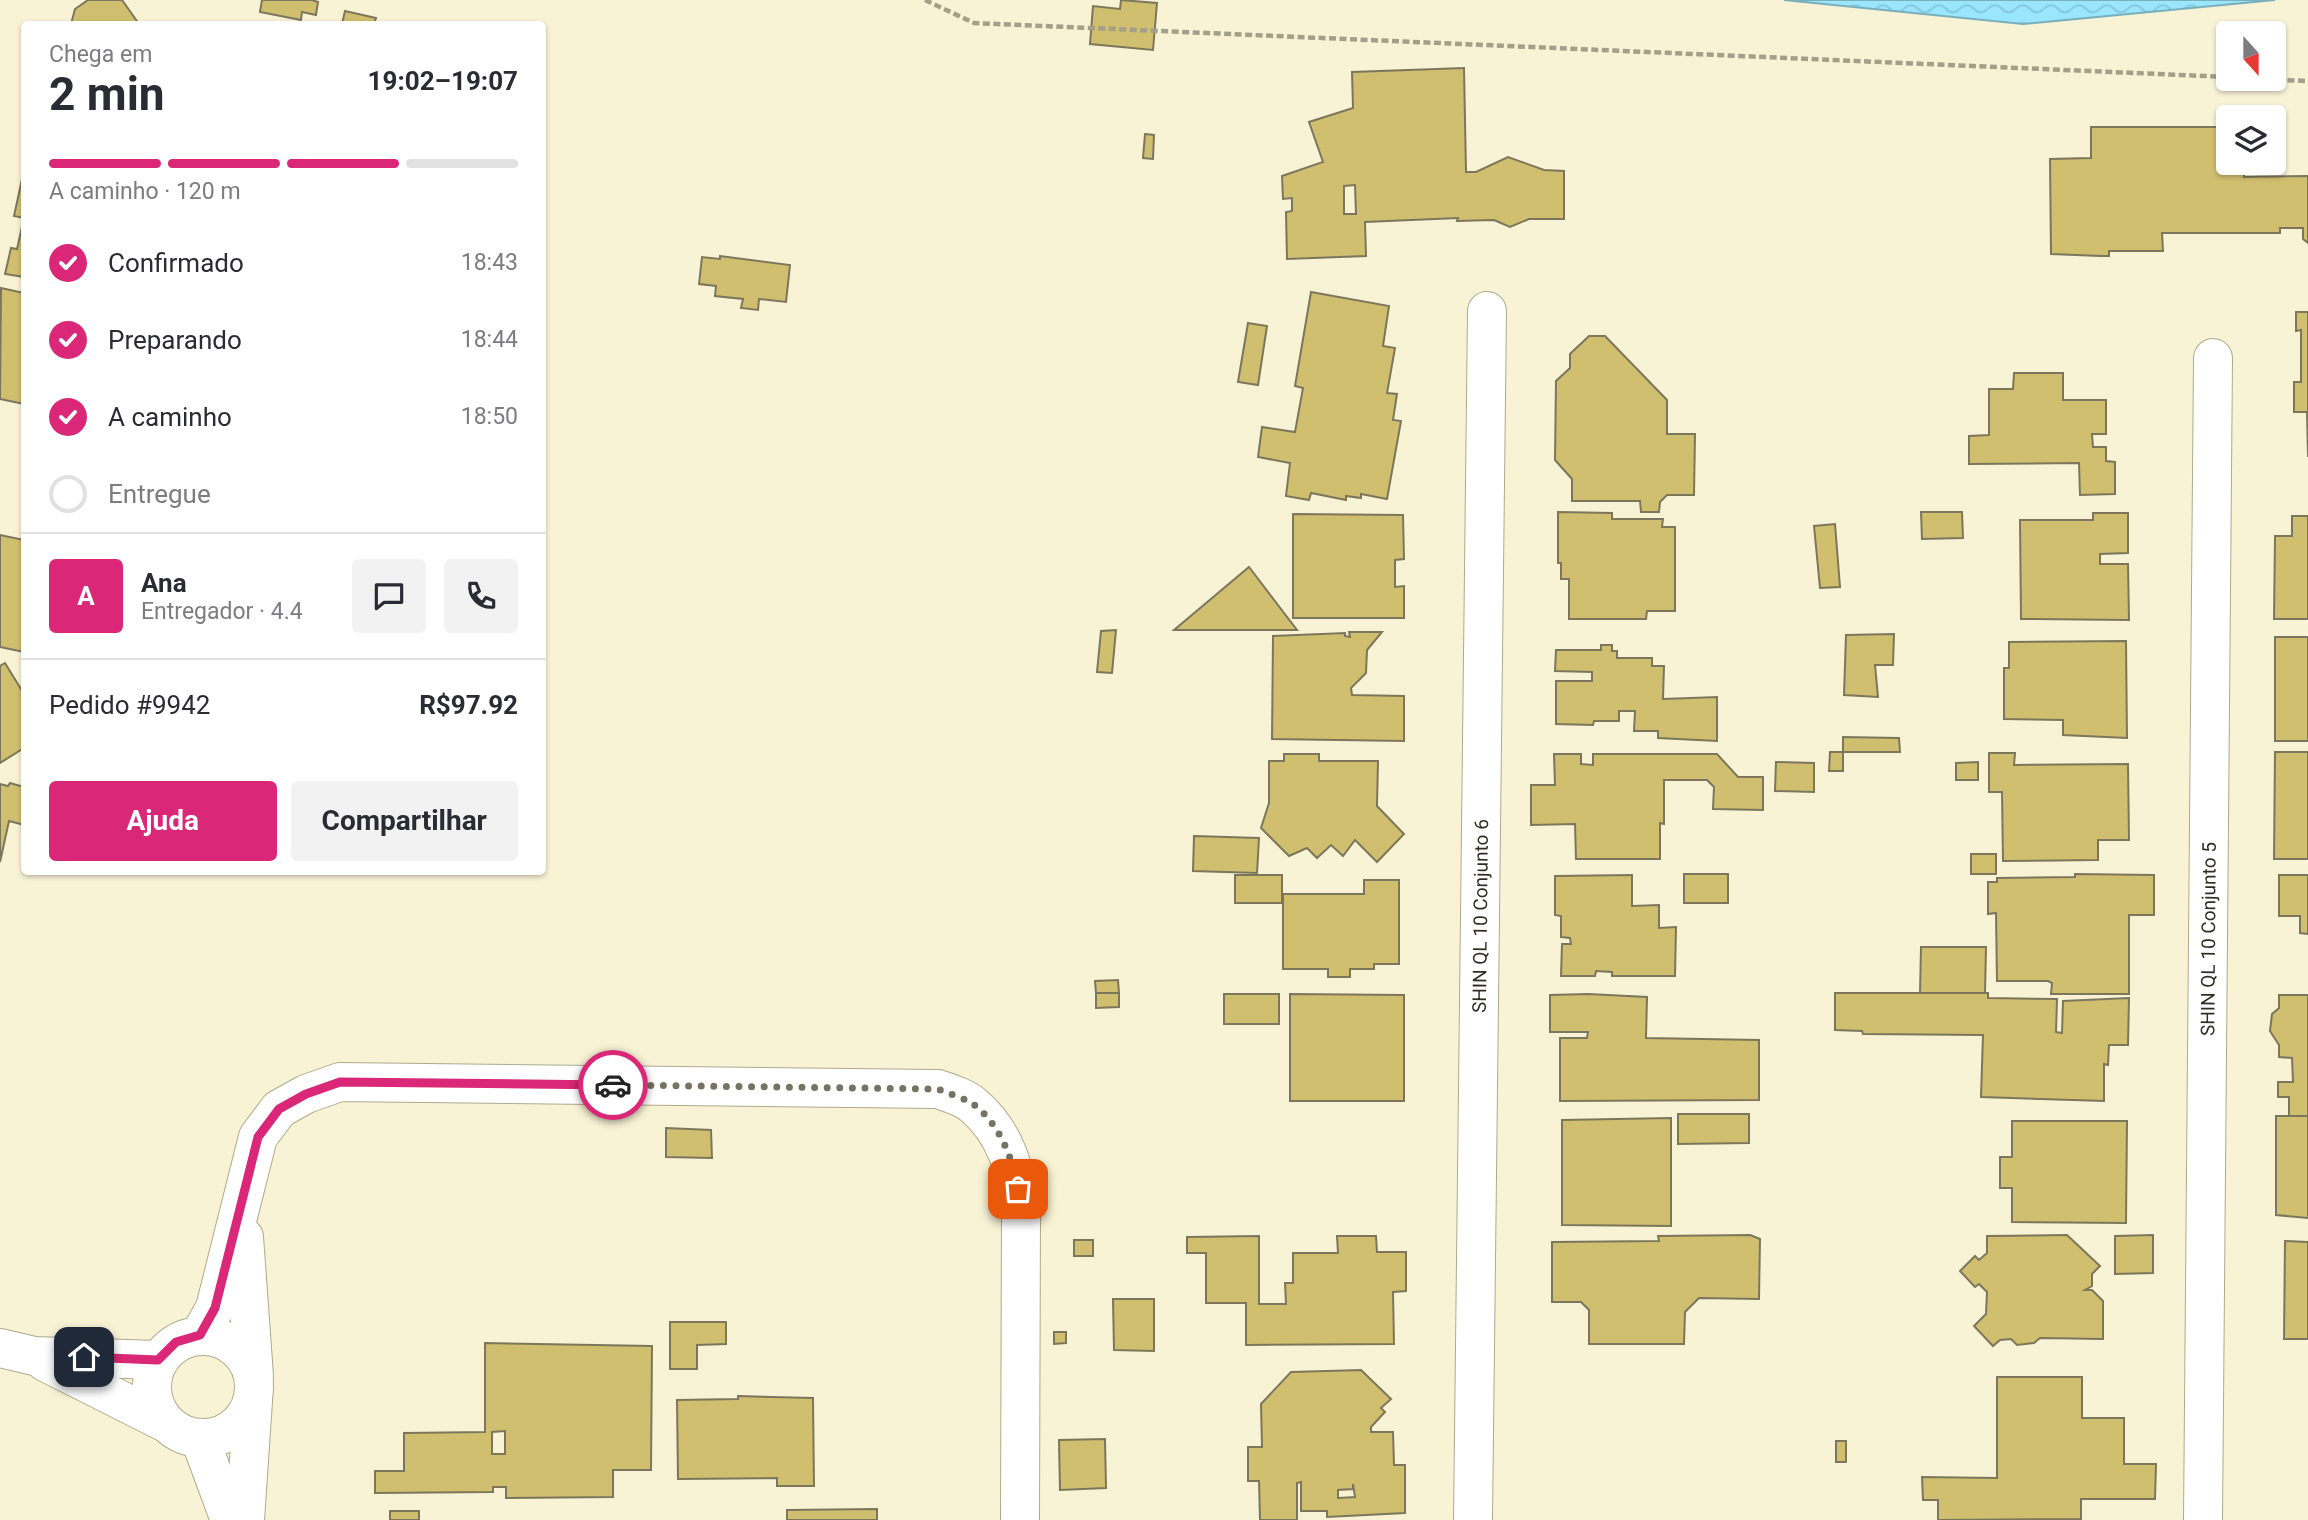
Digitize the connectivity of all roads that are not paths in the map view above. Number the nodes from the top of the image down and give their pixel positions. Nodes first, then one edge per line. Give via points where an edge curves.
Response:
1 (1487, 311) dead end
2 (2213, 358) dead end
3 (242, 1200) junction
4 (200, 1335) junction
5 (17, 1352) edge
6 (158, 1360) junction
7 (254, 1389) junction
8 (164, 1422) junction
9 (200, 1439) junction
10 (230, 1520) edge
11 (246, 1520) edge
12 (1020, 1520) edge
13 (1473, 1520) edge
14 (2203, 1520) edge

1 - 13 street, SHIN QL 10 Conjunto 6
2 - 14 street, SHIN QL 10 Conjunto 5
3 - 4 street via 215,1308
3 - 7 street
3 - 12 street via 258,1137 279,1109 340,1082 938,1089 972,1103 1001,1136 1015,1168 1021,1210
4 - 6 street via 176,1342
4 - 7 street via 225,1339 244,1354
5 - 6 street
5 - 8 street
6 - 8 street via 151,1384 154,1404
7 - 9 street via 241,1422 221,1436
7 - 11 street
8 - 9 street via 180,1434
9 - 10 street

